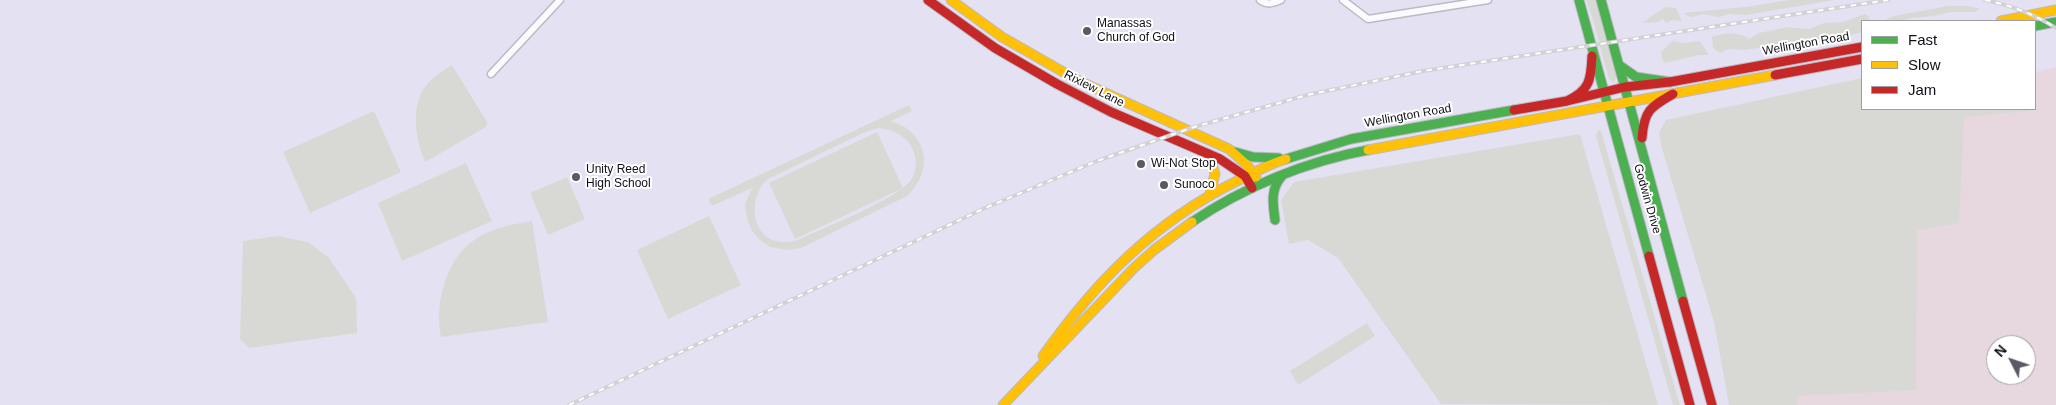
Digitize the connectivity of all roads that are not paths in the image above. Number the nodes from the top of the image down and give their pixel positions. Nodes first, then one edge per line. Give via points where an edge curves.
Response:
1 (560, 0) edge
2 (928, 0) edge
3 (951, 0) edge
4 (1260, 0) edge
5 (1281, 0) edge
6 (1343, 0) edge
7 (1488, 0) edge
8 (1579, 0) edge
9 (1601, 0) edge
10 (2056, 10) edge
11 (2006, 20) edge
12 (2056, 22) edge
13 (2036, 26) edge
14 (1592, 44) junction
15 (1861, 47) edge
16 (1861, 59) edge
17 (1619, 65) junction
18 (491, 74) dead end
19 (1670, 82) junction
20 (1625, 87) junction
21 (1605, 92) junction
22 (1673, 94) junction
23 (1567, 101) junction
24 (1629, 101) junction
25 (1608, 105) junction
26 (1641, 147) junction
27 (1229, 150) junction
28 (1209, 154) junction
29 (1296, 155) junction
30 (1286, 173) junction
31 (1249, 174) junction
32 (1256, 186) junction
33 (1210, 194) junction
34 (1275, 220) dead end
35 (1037, 367) junction
36 (1003, 405) edge
37 (1690, 405) edge
38 (1712, 405) edge

1 - 18 street
2 - 28 main road, Rixlew Lane via 995,48 1057,84 1111,112
3 - 27 main road, Rixlew Lane via 1002,37 1079,81
4 - 5 street via 1266,4
6 - 7 street via 1368,19
8 - 14 main road, Godwin Drive
9 - 17 main road, Godwin Drive
10 - 11 main road
12 - 13 main road
14 - 21 main road, Godwin Drive
14 - 23 main road via 1589,84 1581,94
15 - 19 main road, Wellington Road
16 - 22 main road, Wellington Road
17 - 19 main road via 1639,79
17 - 20 main road, Godwin Drive
19 - 20 main road, Wellington Road
20 - 21 main road, Wellington Road
20 - 24 main road, Godwin Drive
21 - 23 main road, Wellington Road
21 - 25 main road, Godwin Drive
22 - 24 main road, Wellington Road
22 - 26 main road via 1648,108
23 - 29 main road, Wellington Road via 1351,139
24 - 25 main road, Wellington Road
24 - 26 main road, Godwin Drive
25 - 30 main road, Wellington Road via 1358,152
25 - 37 main road, Godwin Drive
26 - 38 main road, Godwin Drive
27 - 29 main road via 1266,158
27 - 31 main road, Rixlew Lane
28 - 31 main road, Rixlew Lane
28 - 33 main road via 1215,175
29 - 31 main road, Wellington Road
30 - 32 main road, Wellington Road
30 - 34 main road via 1273,191
31 - 32 main road, Rixlew Lane
31 - 33 main road, Wellington Road
32 - 35 main road, Wellington Road via 1202,216 1155,249
33 - 35 main road, Wellington Road via 1161,227 1109,272 1062,329
35 - 36 main road, Wellington Road

